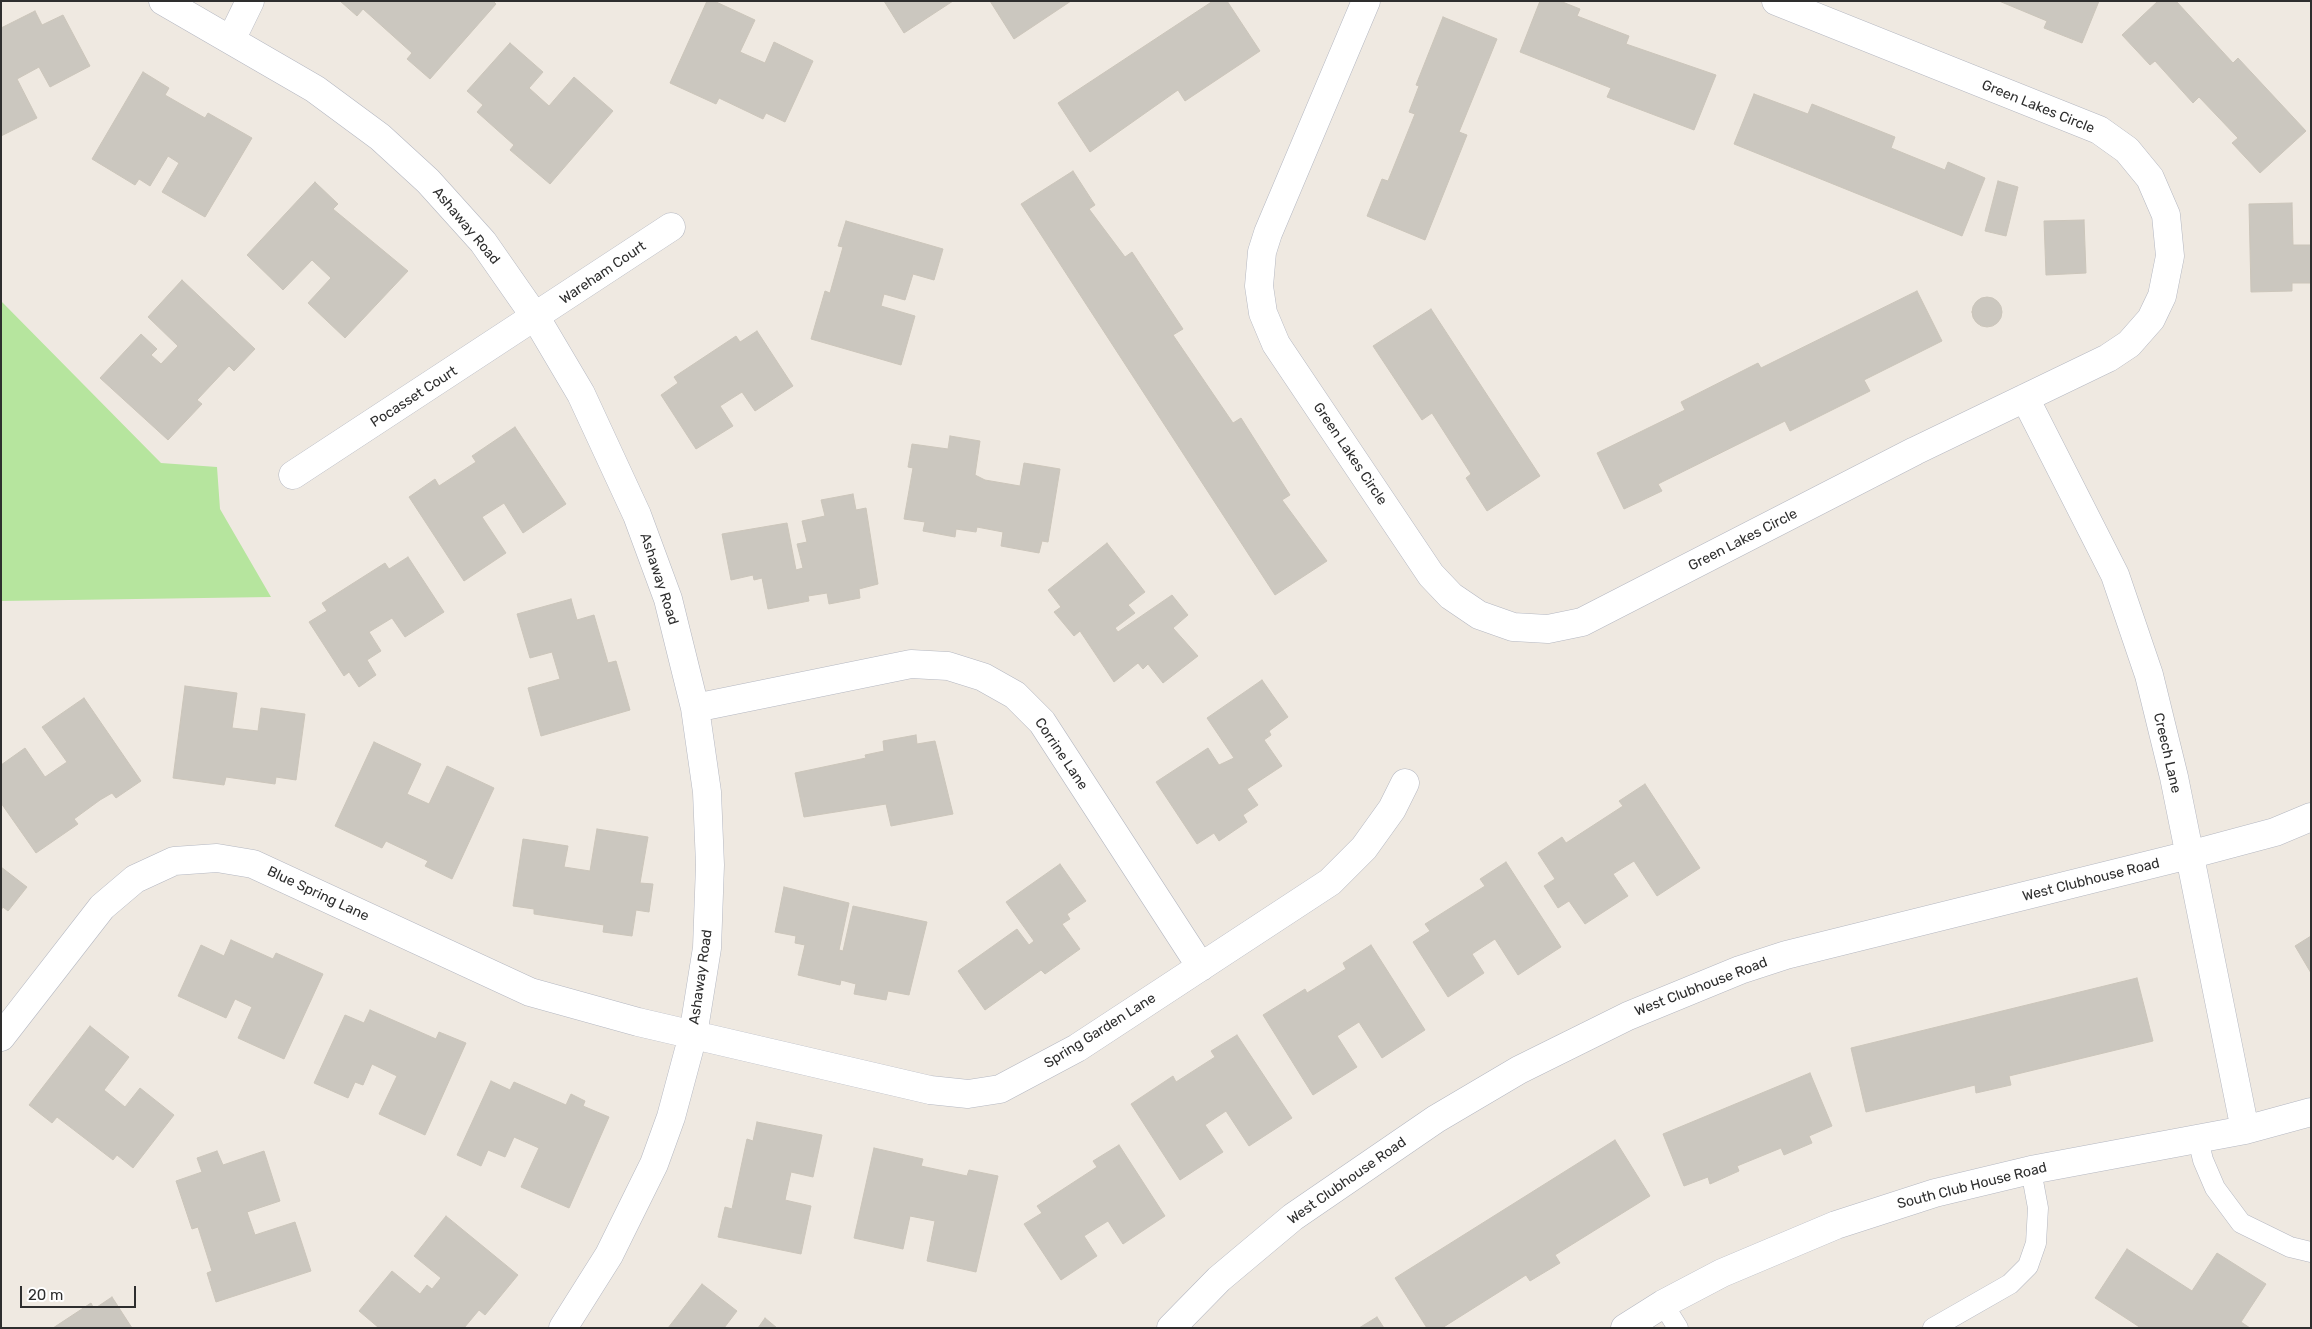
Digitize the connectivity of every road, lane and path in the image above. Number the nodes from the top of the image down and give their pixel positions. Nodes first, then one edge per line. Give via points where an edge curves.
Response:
1 (163, 1) edge
2 (250, 1) edge
3 (1366, 1) edge
4 (1776, 1) edge
5 (231, 40) junction
6 (671, 228) dead end
7 (536, 318) junction
8 (2025, 398) junction
9 (293, 475) dead end
10 (696, 708) junction
11 (1405, 783) dead end
12 (2311, 816) edge
13 (2189, 855) junction
14 (1201, 967) junction
15 (693, 1035) junction
16 (1, 1037) edge
17 (2311, 1112) edge
18 (2245, 1130) junction
19 (2198, 1139) junction
20 (2031, 1170) junction
21 (2311, 1252) edge
22 (1663, 1304) junction
23 (562, 1328) edge
24 (1171, 1328) edge
25 (1625, 1328) edge
26 (1678, 1328) edge
27 (1933, 1328) edge

1 - 5 street, Ashaway Road
2 - 5 street
3 - 8 street, Green Lakes Circle via 1268,233 1262,252 1259,286 1263,313 1276,344 1432,575 1451,596 1480,616 1513,626 1548,629 1582,622
4 - 8 street, Green Lakes Circle via 2099,130 2127,150 2150,178 2166,215 2170,256 2162,296 2151,319 2129,344 2108,358
5 - 7 street, Ashaway Road via 315,88 380,137 428,181 483,242
6 - 7 street, Wareham Court
7 - 9 street, Pocasset Court
7 - 10 street, Ashaway Road via 581,394 637,515 668,599
8 - 13 street, Creech Lane via 2115,575 2149,675
10 - 14 street, Corrine Lane via 911,664 948,666 983,677 1015,695 1042,722
10 - 15 street, Ashaway Road via 707,792 710,865 707,948
11 - 14 street, Spring Garden Lane via 1392,809 1364,848 1330,882
12 - 13 street, West Clubhouse Road via 2275,832
13 - 18 street, Creech Lane
13 - 24 street, West Clubhouse Road via 1786,955 1740,970 1628,1016 1519,1070 1436,1119 1293,1218 1219,1279
14 - 15 street, Spring Garden Lane via 1078,1048 1000,1089 968,1094 930,1090
15 - 16 street, Blue Spring Lane via 530,992 253,864 218,858 174,862 135,879 102,907
15 - 23 street, Ashaway Road via 654,1164 610,1254
17 - 18 street, South Club House Road
18 - 19 street, South Club House Road
19 - 20 street, South Club House Road
19 - 21 lane via 2214,1188 2241,1223 2290,1247
20 - 22 street, South Club House Road via 1934,1193 1836,1225 1722,1273
20 - 27 lane via 2038,1208 2036,1243 2028,1266 2010,1284
22 - 25 street, South Club House Road
22 - 26 lane

